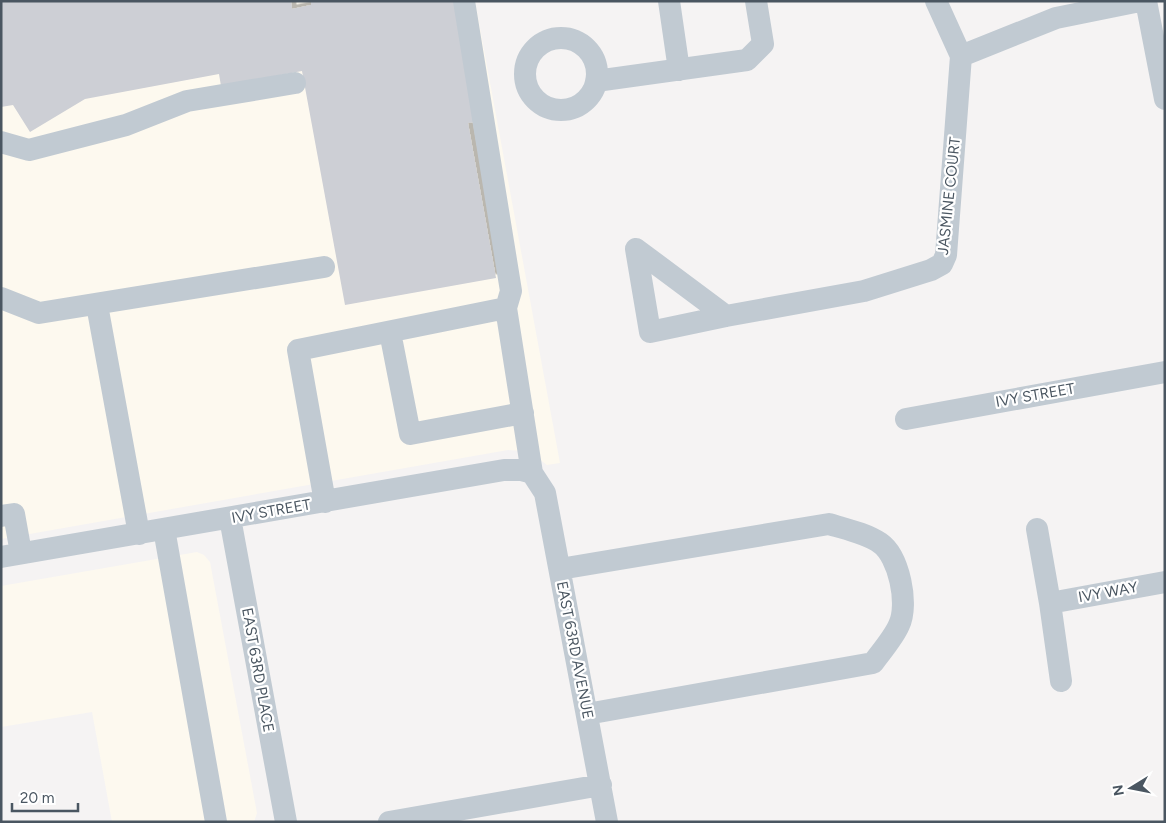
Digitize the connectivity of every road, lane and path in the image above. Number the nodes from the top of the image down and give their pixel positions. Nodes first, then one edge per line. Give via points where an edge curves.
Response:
1 (464, 1) edge
2 (669, 1) edge
3 (756, 1) edge
4 (936, 1) edge
5 (1140, 1) edge
6 (1146, 1) edge
7 (961, 56) junction
8 (679, 70) junction
9 (596, 81) dead end
10 (295, 83) dead end
11 (1165, 99) edge
12 (1, 142) edge
13 (324, 267) dead end
14 (1, 298) edge
15 (97, 305) junction
16 (506, 308) junction
17 (726, 316) dead end
18 (390, 332) junction
19 (1165, 372) edge
20 (523, 414) junction
21 (906, 419) dead end
22 (535, 477) junction
23 (326, 502) junction
24 (1, 516) edge
25 (230, 518) junction
26 (164, 529) junction
27 (1037, 529) dead end
28 (139, 534) junction
29 (11, 555) edge
30 (560, 570) junction
31 (1165, 582) edge
32 (1050, 603) junction
33 (1061, 681) dead end
34 (587, 714) junction
35 (601, 785) junction
36 (463, 815) edge
37 (402, 821) edge
38 (216, 822) edge
39 (286, 822) edge
40 (607, 822) edge

1 - 16 street, EAST 63RD AVENUE via 511,291
2 - 8 street
3 - 8 street via 764,44 747,60
4 - 7 street, JASMINE COURT
5 - 7 street via 1056,18
6 - 11 street
7 - 17 street, JASMINE COURT via 949,229 942,264 864,291
8 - 9 street
10 - 12 street via 187,101 126,125 29,150
13 - 15 street
14 - 15 street via 39,313
15 - 28 street
16 - 18 street
16 - 20 street, EAST 63RD AVENUE
18 - 20 street via 410,434
18 - 23 street via 298,350
19 - 21 street, IVY STREET
20 - 22 street, EAST 63RD AVENUE
22 - 23 street, IVY STREET via 521,470 504,470
22 - 30 street, EAST 63RD AVENUE via 545,493
23 - 25 street, IVY STREET
24 - 29 street via 14,514
25 - 26 street, IVY STREET
25 - 39 street, EAST 63RD PLACE
26 - 28 street, IVY STREET
26 - 38 street
27 - 32 street
28 - 29 street, IVY STREET
30 - 34 street, EAST 63RD AVENUE
30 - 34 street via 829,524 872,539 889,551 896,565 903,597 900,624 873,663
31 - 32 street, IVY WAY
32 - 33 street
34 - 35 street, EAST 63RD AVENUE
35 - 36 street
35 - 40 street, EAST 63RD AVENUE
36 - 37 street

